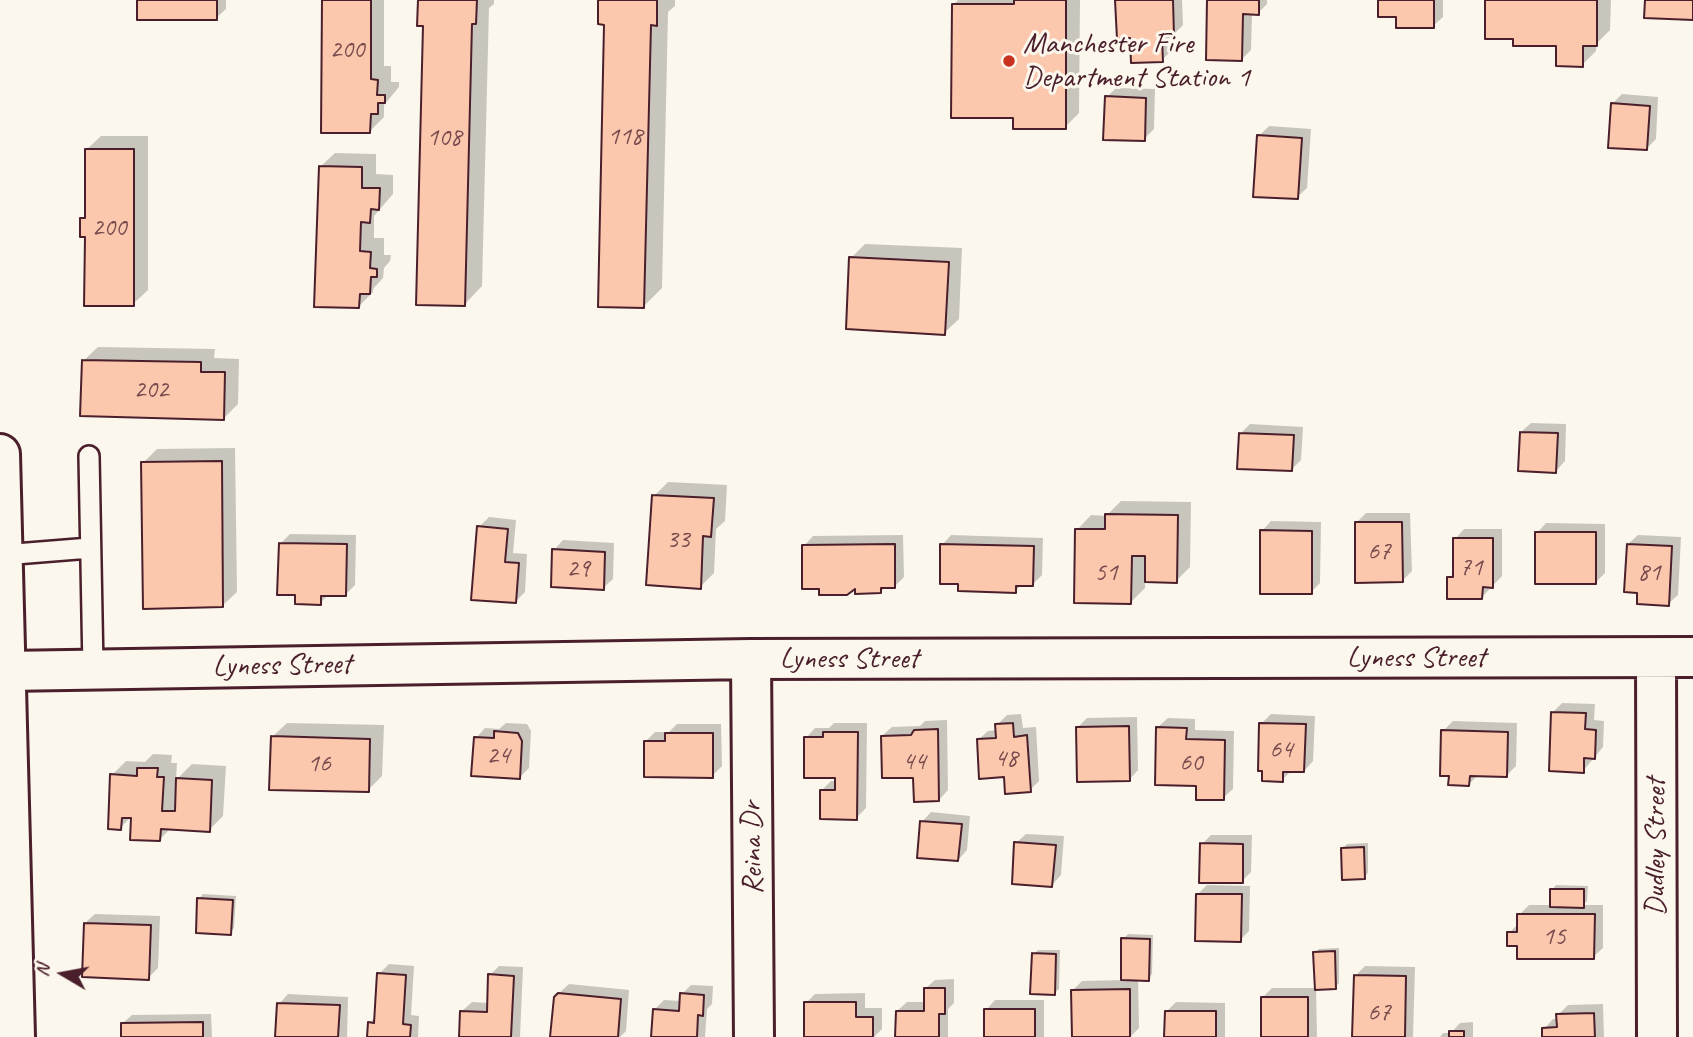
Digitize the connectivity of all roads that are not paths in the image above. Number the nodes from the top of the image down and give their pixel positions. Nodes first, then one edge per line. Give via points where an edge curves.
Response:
1 (0, 454) edge
2 (89, 456) dead end
3 (90, 548) junction
4 (3, 555) junction
5 (1693, 657) edge
6 (1656, 658) junction
7 (751, 659) junction
8 (93, 669) junction
9 (6, 671) junction
10 (15, 1037) edge
11 (754, 1037) edge
12 (1657, 1037) edge

1 - 4 street
2 - 3 lane
3 - 4 lane
3 - 8 lane
4 - 9 street
5 - 6 street, Lyness Street
6 - 7 street, Lyness Street
6 - 12 street, Dudley Street
7 - 8 street, Lyness Street
7 - 11 street, Reina Dr
8 - 9 street, Lyness Street
9 - 10 street

